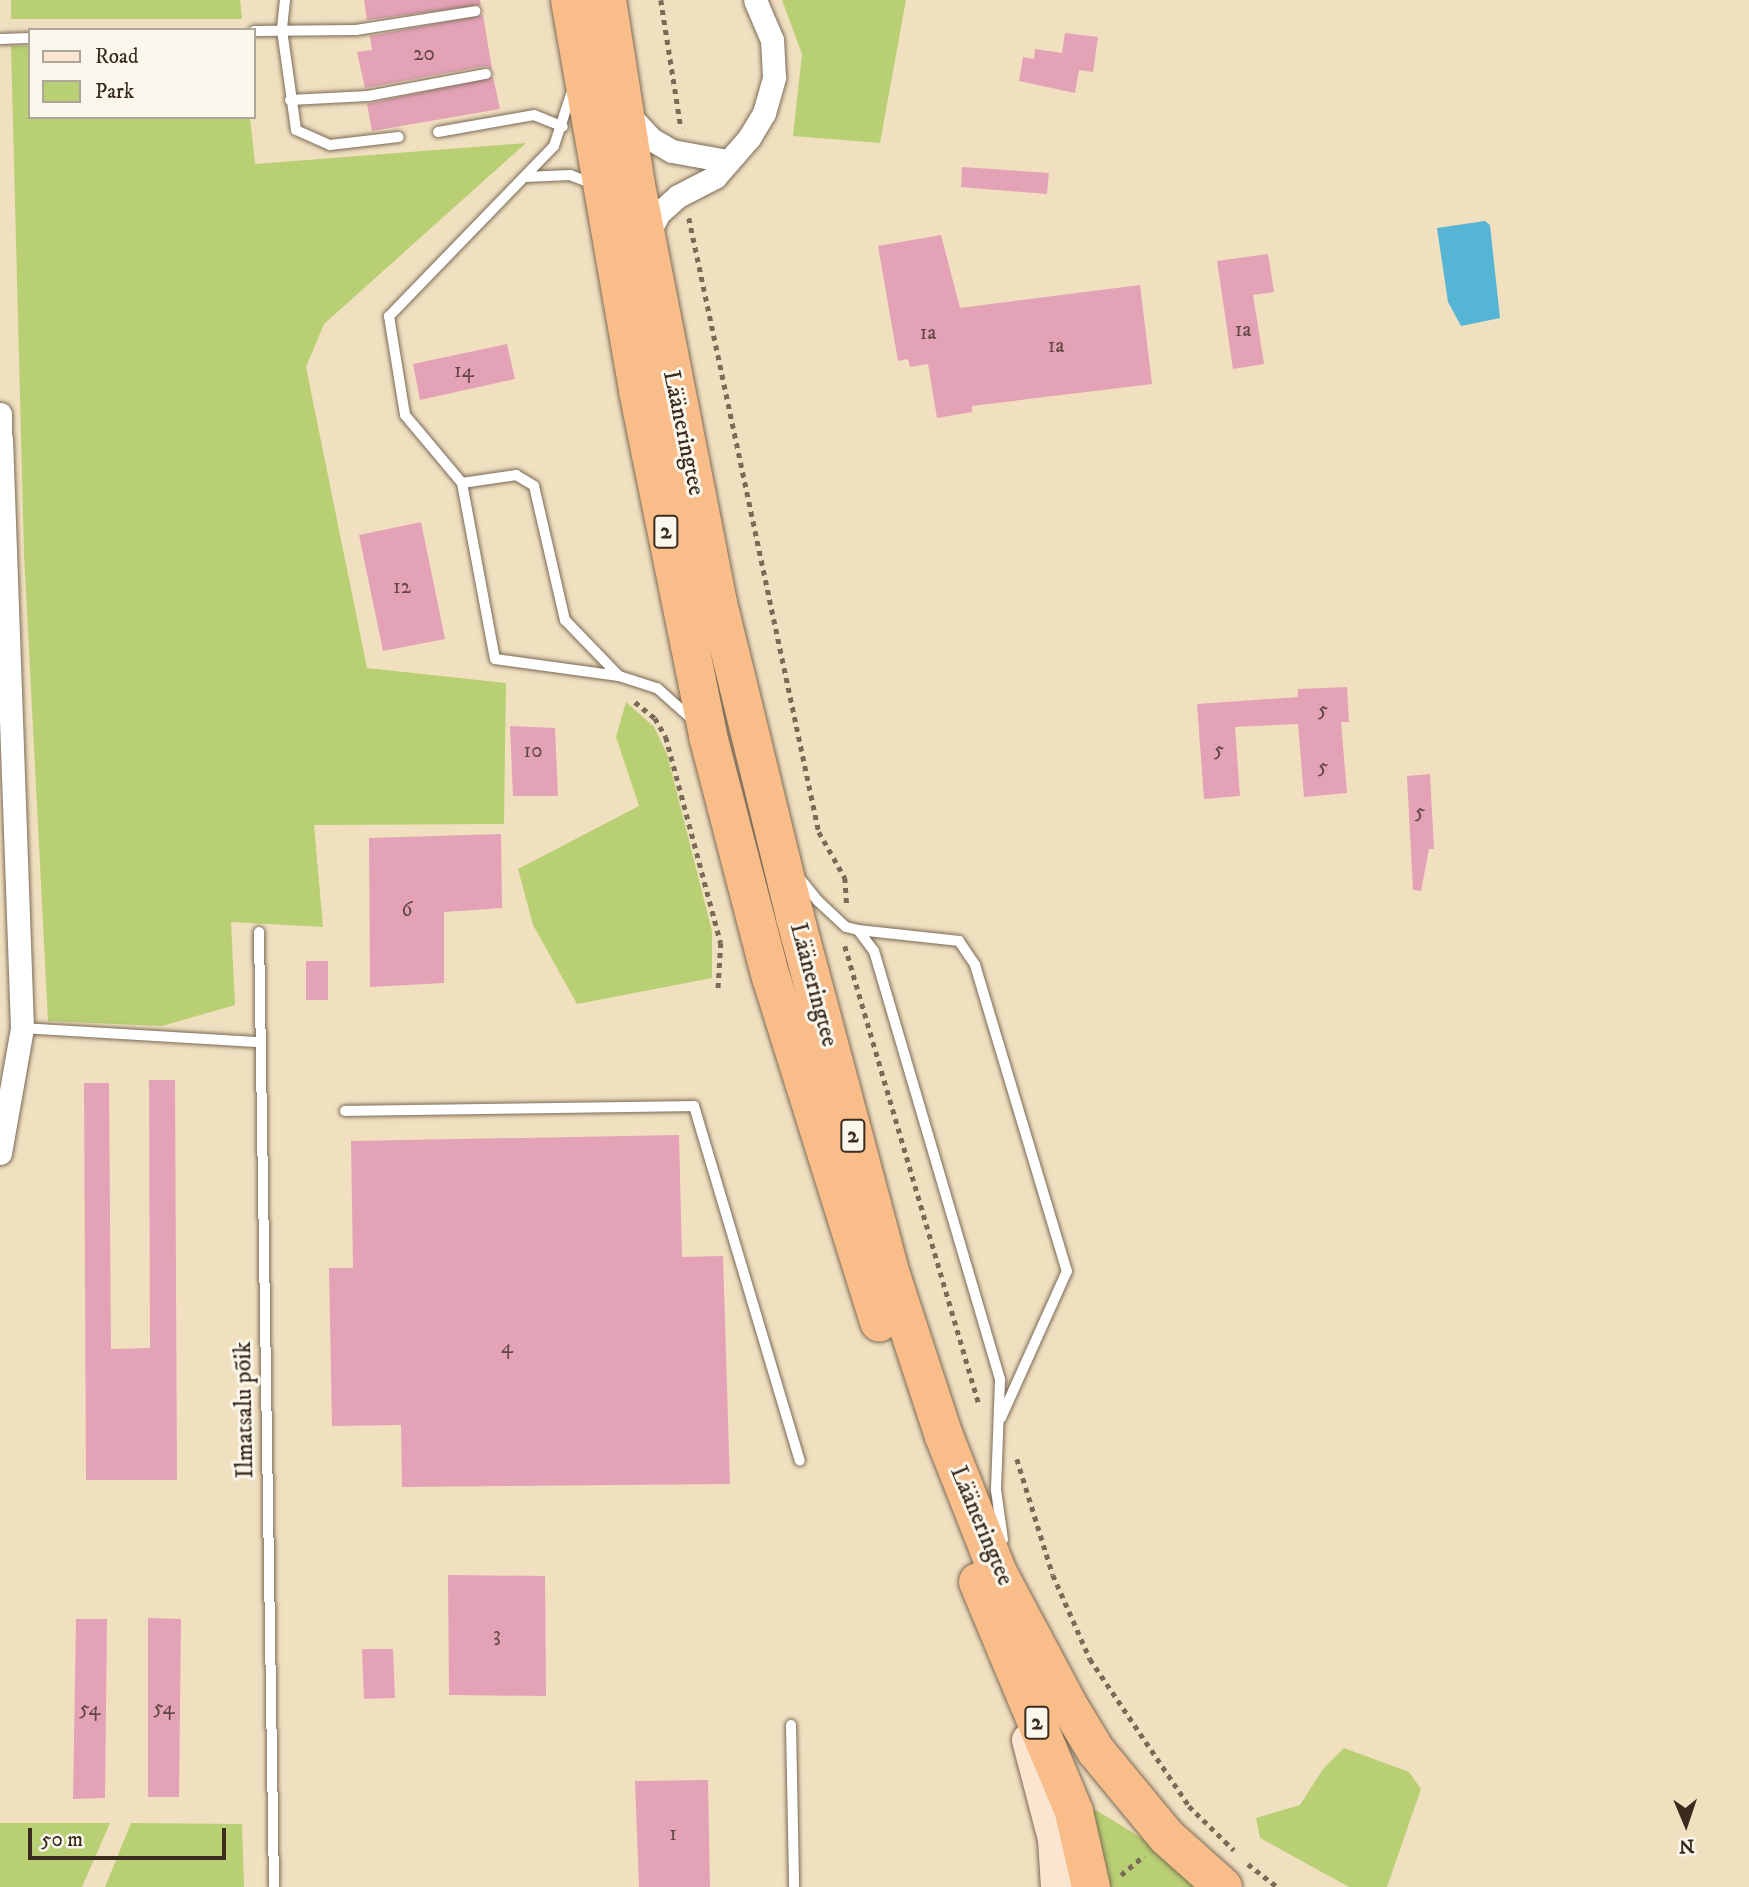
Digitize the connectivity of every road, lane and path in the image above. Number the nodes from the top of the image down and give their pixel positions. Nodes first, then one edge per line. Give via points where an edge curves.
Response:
1 (285, 0) edge
2 (568, 0) edge
3 (607, 0) edge
4 (755, 0) edge
5 (476, 11) dead end
6 (282, 30) junction
7 (256, 31) edge
8 (0, 38) edge
9 (28, 38) edge
10 (486, 74) dead end
11 (290, 100) junction
12 (624, 109) junction
13 (563, 127) junction
14 (438, 132) dead end
15 (399, 137) dead end
16 (727, 161) junction
17 (525, 177) junction
18 (608, 193) junction
19 (638, 228) junction
20 (0, 414) edge
21 (0, 438) edge
22 (462, 483) junction
23 (616, 676) junction
24 (708, 736) junction
25 (775, 833) junction
26 (858, 930) junction
27 (259, 932) dead end
28 (718, 992) dead end
29 (11, 1026) edge
30 (260, 1042) junction
31 (345, 1111) dead end
32 (0, 1153) edge
33 (998, 1424) junction
34 (800, 1461) dead end
35 (1006, 1551) dead end
36 (970, 1563) junction
37 (1015, 1577) dead end
38 (1035, 1643) junction
39 (791, 1725) dead end
40 (274, 1887) edge
41 (794, 1887) edge
42 (1056, 1887) edge
43 (1091, 1887) edge
44 (1223, 1887) edge

1 - 6 lane
2 - 13 lane via 571,93
2 - 18 highway, Lääneringtee / 2
3 - 12 highway, Lääneringtee / 2
4 - 16 street via 772,40 774,77 764,113
5 - 6 lane via 356,30
6 - 7 lane
6 - 11 lane
8 - 9 lane
10 - 11 lane via 369,96
11 - 15 lane via 296,130 330,145
12 - 16 street via 651,139 672,151
12 - 19 highway, Lääneringtee / 2
13 - 14 lane via 534,114
13 - 17 lane via 554,146
16 - 19 street via 715,177 686,190
17 - 18 lane via 570,175
17 - 22 lane via 389,316 405,415
18 - 24 highway, Lääneringtee / 2
19 - 25 highway, Lääneringtee / 2 via 718,603
20 - 21 street
21 - 29 street
22 - 23 lane via 516,475 534,486 565,620
22 - 23 lane via 495,659
23 - 24 lane via 657,688
23 - 28 path via 626,695 655,718 666,737 722,943
24 - 36 highway, Lääneringtee / 2 via 771,977 848,1230 919,1437
25 - 26 lane via 818,901 846,927
25 - 38 highway, Lääneringtee / 2 via 892,1279 944,1436 999,1573
26 - 33 lane via 874,951 1000,1380
26 - 33 lane via 959,941 975,965 1067,1272
27 - 30 lane, Ilmatsalu põik
29 - 30 lane
29 - 32 street
30 - 40 lane, Ilmatsalu põik
31 - 34 lane via 694,1106
33 - 35 lane via 996,1490
36 - 42 street via 1047,1803
36 - 43 highway, Lääneringtee / 2 via 1074,1812
37 - 38 lane
38 - 44 highway, Lääneringtee / 2 via 1096,1751 1167,1837
39 - 41 lane

